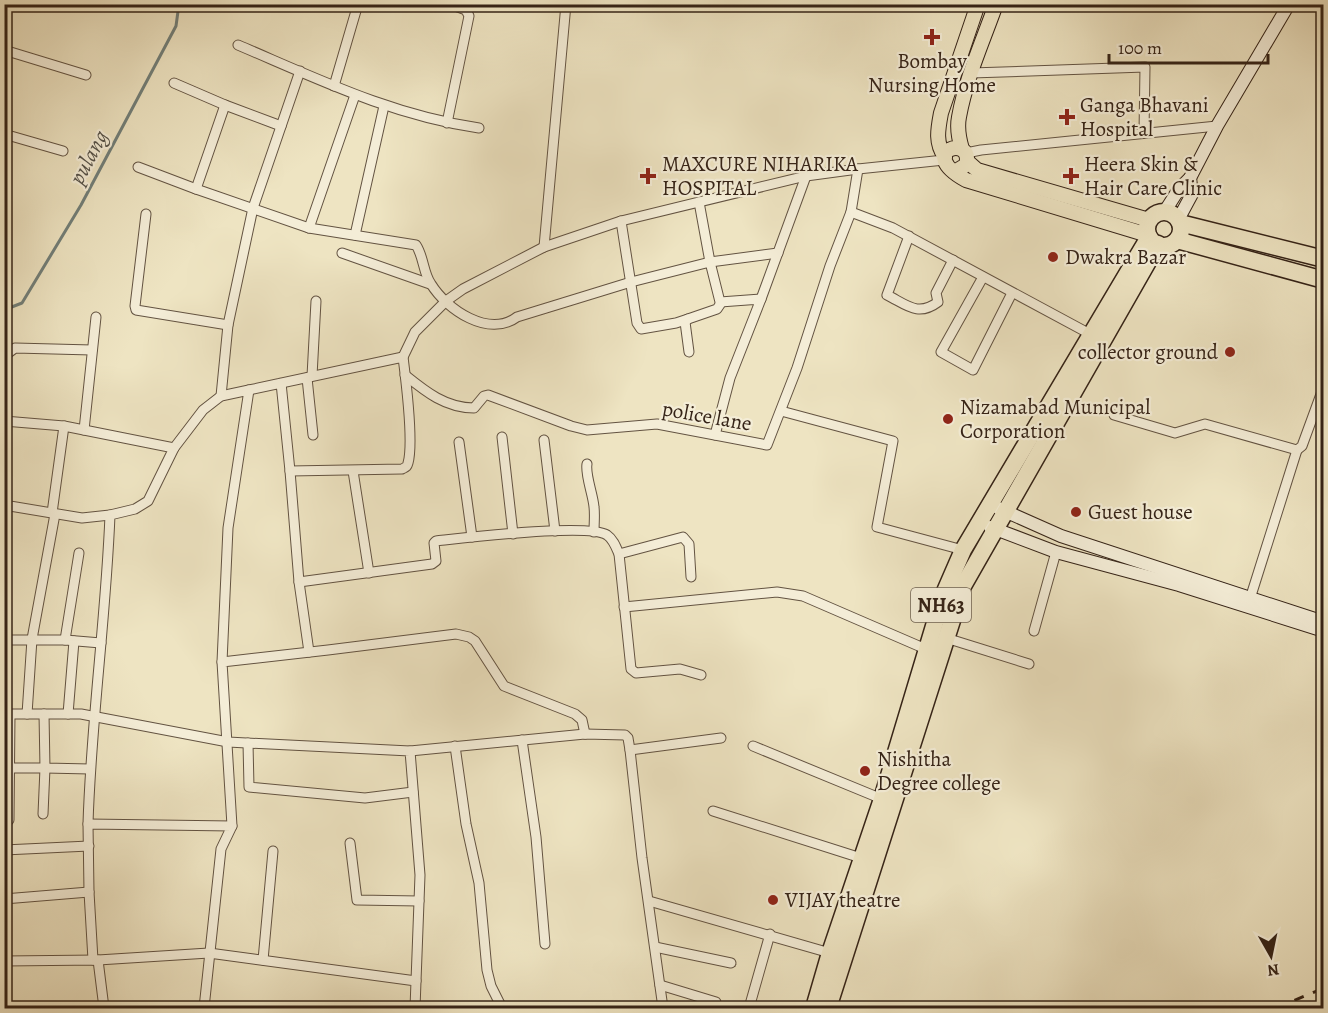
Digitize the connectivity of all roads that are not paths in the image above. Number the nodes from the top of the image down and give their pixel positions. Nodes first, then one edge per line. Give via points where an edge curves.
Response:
1 (358, 4) edge
2 (450, 4) edge
3 (566, 4) edge
4 (978, 4) edge
5 (996, 4) edge
6 (1289, 4) edge
7 (238, 45) dead end
8 (4, 50) edge
9 (300, 71) junction
10 (972, 73) junction
11 (86, 75) dead end
12 (174, 83) dead end
13 (334, 86) junction
14 (355, 95) junction
15 (225, 105) junction
16 (384, 106) junction
17 (447, 123) junction
18 (281, 126) junction
19 (1216, 126) junction
20 (479, 128) dead end
21 (1144, 133) junction
22 (4, 134) edge
23 (63, 151) dead end
24 (944, 158) junction
25 (963, 159) junction
26 (138, 167) dead end
27 (858, 169) junction
28 (806, 176) junction
29 (196, 189) junction
30 (699, 202) junction
31 (253, 208) junction
32 (851, 212) junction
33 (147, 214) dead end
34 (1175, 218) junction
35 (621, 222) junction
36 (309, 228) junction
37 (1151, 234) junction
38 (355, 236) junction
39 (909, 236) junction
40 (1176, 240) junction
41 (544, 247) junction
42 (342, 253) dead end
43 (778, 253) junction
44 (1323, 259) edge
45 (953, 260) junction
46 (710, 262) junction
47 (983, 277) junction
48 (1323, 280) edge
49 (631, 282) junction
50 (430, 284) junction
51 (1012, 293) junction
52 (762, 299) junction
53 (316, 301) dead end
54 (446, 301) junction
55 (721, 303) junction
56 (96, 317) dead end
57 (688, 318) junction
58 (228, 326) junction
59 (1090, 334) junction
60 (92, 350) junction
61 (689, 352) dead end
62 (403, 357) junction
63 (4, 372) edge
64 (405, 375) junction
65 (310, 377) junction
66 (281, 383) junction
67 (1323, 386) edge
68 (249, 390) junction
69 (221, 396) junction
70 (781, 411) junction
71 (1114, 415) dead end
72 (4, 421) edge
73 (64, 426) junction
74 (84, 430) junction
75 (314, 435) dead end
76 (715, 435) junction
77 (502, 437) dead end
78 (544, 440) dead end
79 (459, 442) dead end
80 (174, 448) junction
81 (1297, 450) junction
82 (587, 464) dead end
83 (290, 471) junction
84 (353, 471) junction
85 (989, 504) junction
86 (4, 505) edge
87 (1005, 512) junction
88 (53, 513) junction
89 (110, 515) junction
90 (980, 522) junction
91 (996, 530) junction
92 (555, 531) junction
93 (594, 532) junction
94 (513, 534) junction
95 (472, 537) junction
96 (963, 550) junction
97 (1056, 552) junction
98 (79, 553) dead end
99 (619, 554) junction
100 (369, 573) junction
101 (691, 577) dead end
102 (299, 582) junction
103 (1249, 603) junction
104 (624, 607) junction
105 (1323, 622) edge
106 (1034, 631) dead end
107 (1323, 631) edge
108 (946, 638) junction
109 (32, 639) junction
110 (4, 640) edge
111 (69, 640) junction
112 (101, 643) junction
113 (928, 650) junction
114 (309, 652) junction
115 (222, 662) junction
116 (1029, 664) dead end
117 (701, 675) dead end
118 (7, 714) edge
119 (27, 714) junction
120 (44, 714) junction
121 (68, 714) junction
122 (95, 716) junction
123 (585, 734) junction
124 (721, 738) dead end
125 (522, 740) junction
126 (228, 742) junction
127 (248, 743) junction
128 (455, 746) junction
129 (753, 746) dead end
130 (630, 750) junction
131 (410, 751) junction
132 (7, 768) edge
133 (45, 768) junction
134 (90, 768) junction
135 (413, 792) junction
136 (882, 799) junction
137 (713, 811) dead end
138 (43, 814) dead end
139 (9, 820) dead end
140 (88, 824) junction
141 (232, 826) junction
142 (350, 843) dead end
143 (89, 846) junction
144 (4, 850) edge
145 (273, 851) dead end
146 (861, 858) junction
147 (89, 892) junction
148 (4, 899) edge
149 (420, 901) junction
150 (649, 901) junction
151 (770, 934) junction
152 (545, 944) dead end
153 (655, 947) junction
154 (209, 953) junction
155 (830, 953) junction
156 (96, 960) junction
157 (263, 960) junction
158 (4, 961) edge
159 (731, 963) dead end
160 (416, 981) junction
161 (660, 986) junction
162 (716, 1002) dead end
163 (104, 1008) edge
164 (204, 1008) edge
165 (415, 1008) edge
166 (502, 1008) edge
167 (663, 1008) edge
168 (749, 1008) edge
169 (814, 1008) edge
170 (828, 1008) edge

1 - 13 street
2 - 17 street via 466,10 469,16
3 - 41 street
4 - 24 main road via 937,130
5 - 10 main road
6 - 19 main road
7 - 9 street
8 - 11 street
9 - 13 street
9 - 18 street
10 - 21 street via 1145,67
10 - 25 main road via 958,118
12 - 15 street
13 - 14 street
14 - 16 street
14 - 36 street
15 - 18 street
15 - 29 street
16 - 17 street
16 - 38 street
17 - 20 street
18 - 31 street
19 - 21 street
19 - 34 main road via 1190,178 1179,189
21 - 25 street via 981,150
22 - 23 street
24 - 25 main road via 950,149 956,148
24 - 25 main road via 950,170
24 - 27 street
25 - 37 main road via 959,176 966,180
26 - 29 street
27 - 28 street
27 - 32 street, police lane
28 - 30 street
28 - 43 street
29 - 31 street
30 - 35 street
30 - 46 street
31 - 36 street
31 - 58 street
32 - 39 street
32 - 70 street, police lane
33 - 58 street via 136,310
34 - 37 highway via 1154,214
34 - 40 highway via 1180,233
34 - 44 highway
35 - 41 street
35 - 49 street
36 - 38 street
37 - 40 highway via 1170,245
37 - 59 highway, NH63
37 - 87 highway, NH63
38 - 50 street via 416,245
39 - 45 street
39 - 45 street via 887,295 919,311 929,309 938,302 936,292
40 - 48 highway
41 - 54 street
42 - 50 street
43 - 46 street
43 - 52 street
45 - 47 street
46 - 49 street
46 - 55 street
47 - 51 street
47 - 51 street via 941,352 974,370
49 - 54 street via 498,326 461,313
49 - 57 street via 641,329
50 - 54 street
51 - 59 street
52 - 55 street
52 - 76 street via 730,378
53 - 65 street
54 - 62 street via 415,332
55 - 57 street via 717,309
56 - 60 street
57 - 61 street via 684,326
58 - 69 street
59 - 85 highway, NH63
60 - 63 street via 15,348 7,354
60 - 74 street
62 - 64 street
62 - 65 street
64 - 76 street, police lane via 452,406 474,408 488,395 587,429 657,424
64 - 84 street via 410,434 407,467
65 - 66 street
65 - 75 street
66 - 68 street
66 - 83 street
67 - 81 street via 1302,447
68 - 69 street
68 - 115 street via 228,528
69 - 80 street via 203,410
70 - 76 street, police lane via 767,445
70 - 96 street via 893,441 877,526
71 - 81 street via 1175,434 1205,424
72 - 73 street
73 - 74 street
73 - 88 street
74 - 80 street
77 - 94 street
78 - 92 street
79 - 95 street
80 - 89 street via 148,501 135,509
81 - 103 street
82 - 93 street
83 - 84 street
83 - 102 street
84 - 100 street
85 - 87 main road
85 - 90 highway, NH63
86 - 88 street
87 - 91 highway, NH63
87 - 103 main road
88 - 89 street via 82,518
88 - 109 street
89 - 112 street
90 - 91 main road
90 - 96 highway, NH63
91 - 97 main road
91 - 108 highway, NH63 via 963,586
92 - 93 street
92 - 94 street
93 - 99 street via 606,534
94 - 95 street
95 - 100 street via 435,542 436,561 432,564
96 - 113 highway, NH63
97 - 103 main road
97 - 106 street
98 - 111 street
99 - 101 street via 683,537 689,544
99 - 104 street
100 - 102 street
102 - 114 street
103 - 105 main road
103 - 107 main road
104 - 113 street via 777,592 803,596
104 - 117 street via 633,672 680,669
108 - 116 street
108 - 170 highway, NH63
109 - 110 street
109 - 111 street
109 - 119 street
111 - 112 street
111 - 121 street
112 - 122 street
113 - 136 highway, NH63
114 - 115 street
114 - 123 street via 463,635 475,641 504,686 575,714 582,720
115 - 126 street
118 - 119 street
118 - 132 street
119 - 120 street
120 - 121 street
120 - 133 street
121 - 122 street
122 - 126 street
122 - 134 street
123 - 125 street
123 - 130 street via 625,735
124 - 130 street
125 - 128 street
125 - 152 street via 536,837
126 - 127 street
126 - 141 street
127 - 131 street
127 - 135 street via 249,787 365,798
128 - 131 street
128 - 166 street via 479,883 490,986
129 - 136 street
130 - 150 street
131 - 135 street
132 - 133 street
132 - 139 street
133 - 134 street
133 - 138 street
134 - 140 street
135 - 149 street
136 - 146 highway, NH63
137 - 146 street
140 - 141 street
140 - 143 street
141 - 154 street via 221,849
142 - 149 street via 357,900
143 - 144 street
143 - 147 street
145 - 157 street
146 - 155 highway, NH63
147 - 148 street
147 - 156 street
149 - 160 street
150 - 151 street
150 - 153 street
151 - 155 street
151 - 168 street
153 - 159 street
153 - 161 street
154 - 156 street
154 - 157 street
154 - 164 street
155 - 169 highway, NH63
156 - 158 street
156 - 163 street
157 - 160 street
160 - 165 street
161 - 162 street
161 - 167 street

